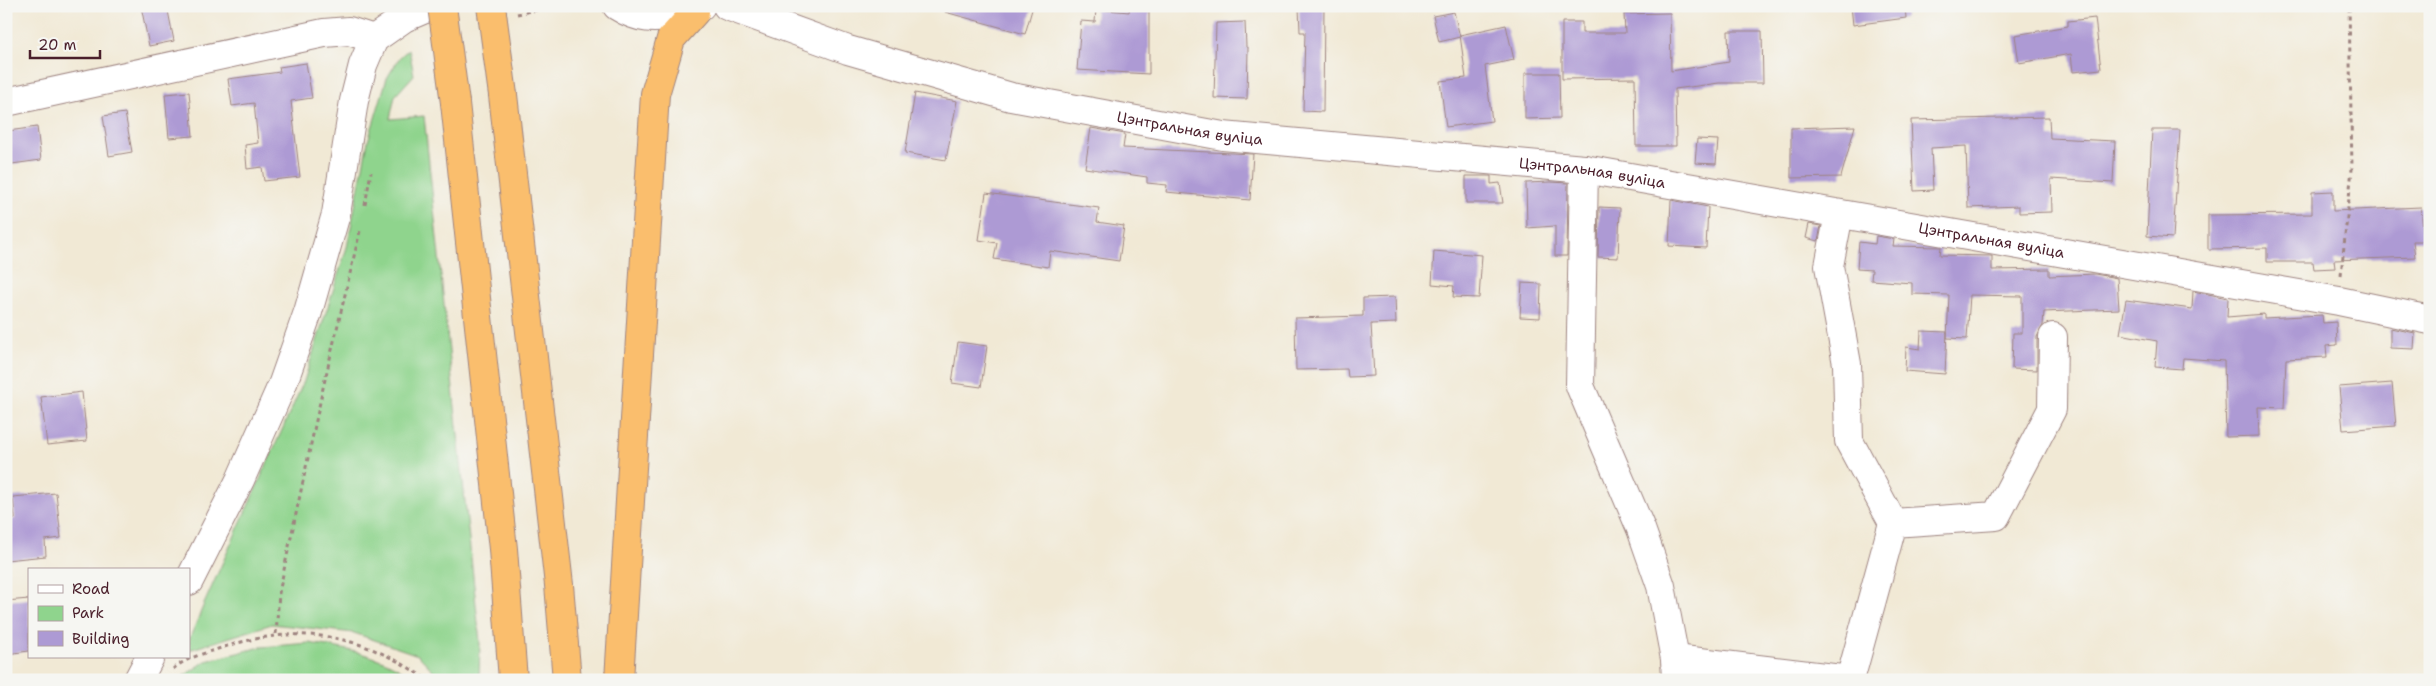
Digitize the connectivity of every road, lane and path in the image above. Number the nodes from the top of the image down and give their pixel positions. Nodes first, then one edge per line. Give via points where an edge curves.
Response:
1 (432, 6) edge
2 (442, 6) edge
3 (596, 6) edge
4 (727, 6) edge
5 (2349, 6) edge
6 (620, 8) edge
7 (541, 9) dead end
8 (698, 9) edge
9 (503, 10) edge
10 (374, 39) junction
11 (6, 102) edge
12 (371, 166) dead end
13 (1584, 169) junction
14 (364, 212) dead end
15 (1839, 214) junction
16 (360, 229) dead end
17 (2339, 301) junction
18 (2430, 320) edge
19 (2053, 337) dead end
20 (1893, 523) junction
21 (190, 579) edge
22 (276, 634) junction
23 (161, 663) edge
24 (1676, 669) edge
25 (138, 680) edge
26 (427, 680) edge
27 (513, 680) edge
28 (567, 680) edge
29 (619, 680) edge

1 - 10 street via 404,18
2 - 27 highway, bridge via 456,103 503,549
3 - 6 street
4 - 13 street, Цэнтральная вуліца via 848,50 1011,97 1214,135
5 - 17 path via 2352,169
6 - 8 street via 655,20
7 - 9 path
8 - 29 highway via 671,39 656,94
9 - 28 highway, bridge via 503,95
10 - 11 street via 349,31 324,33
10 - 21 street via 363,65 354,102 336,214 308,312 283,383
12 - 14 path
13 - 15 street, Цэнтральная вуліца
13 - 24 street via 1580,386 1641,529 1661,586
15 - 17 street, Цэнтральная вуліца
15 - 20 street via 1829,266 1846,364 1849,441
16 - 22 path via 282,583
17 - 18 street, Цэнтральная вуліца
19 - 20 street via 2052,409 1996,516
20 - 24 street via 1850,680
22 - 23 path via 212,650 178,664
22 - 26 path via 340,638 374,649 405,664
23 - 25 street

